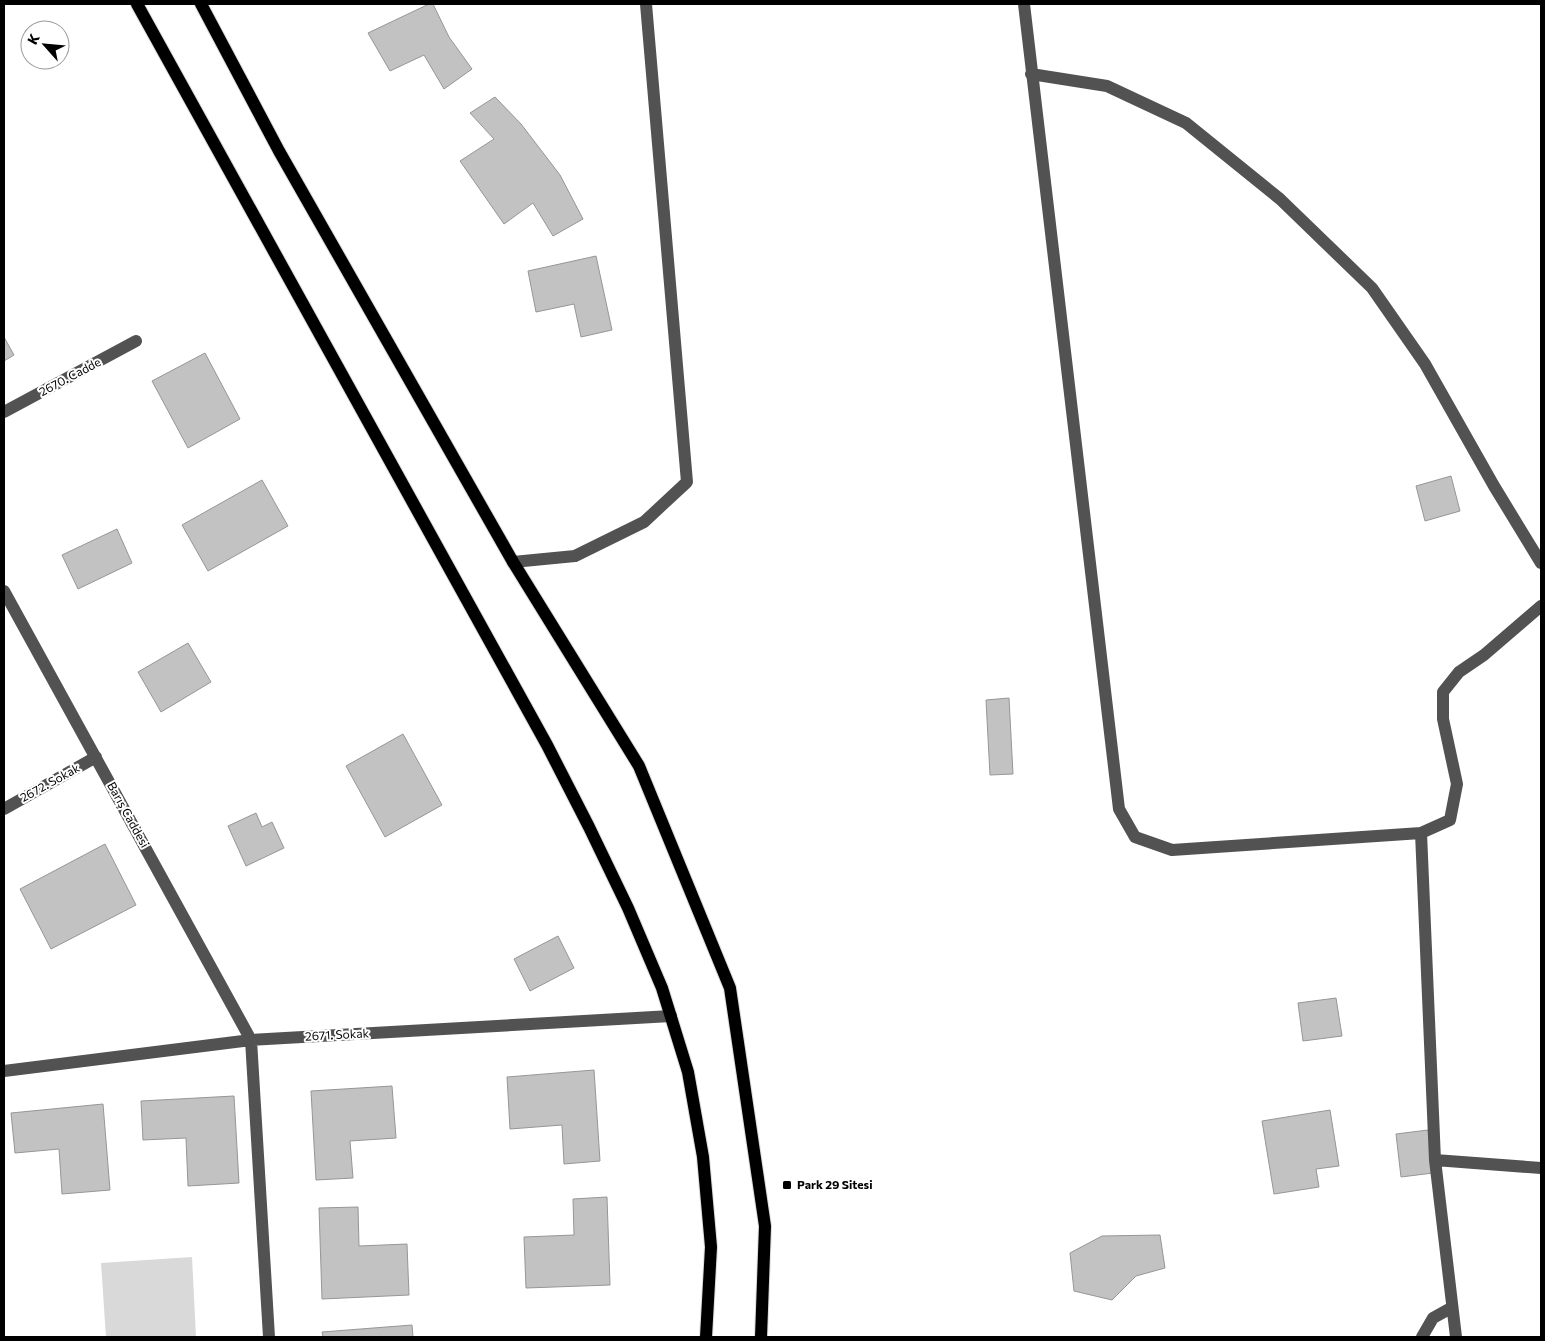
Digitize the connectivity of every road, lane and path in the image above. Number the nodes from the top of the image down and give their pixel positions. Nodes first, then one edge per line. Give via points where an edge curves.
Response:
1 (137, 4) edge
2 (202, 4) edge
3 (646, 4) edge
4 (1024, 4) edge
5 (1031, 74) junction
6 (136, 341) dead end
7 (4, 412) edge
8 (513, 562) junction
9 (1541, 563) edge
10 (4, 591) edge
11 (1541, 606) edge
12 (96, 757) junction
13 (4, 809) edge
14 (1421, 833) junction
15 (671, 1016) junction
16 (252, 1040) junction
17 (4, 1071) edge
18 (1435, 1160) junction
19 (1541, 1168) edge
20 (1451, 1308) junction
21 (270, 1337) edge
22 (706, 1337) edge
23 (761, 1337) edge
24 (1422, 1337) edge
25 (1456, 1337) edge

1 - 15 main road via 547,746 628,908
2 - 8 main road via 279,151
3 - 8 street via 687,482 644,522 575,556
4 - 5 street
5 - 9 street via 1106,86 1186,123 1287,206 1372,288 1425,364
5 - 14 street via 1119,809 1135,837 1172,850
6 - 7 street, 2670. Cadde
8 - 23 main road via 639,766 730,988 765,1226
10 - 12 street, Barış Caddesi
11 - 14 street via 1484,655 1458,672 1443,692 1443,720 1457,784 1450,820
12 - 13 street, 2672. Sokak
12 - 16 street, Barış Caddesi
14 - 18 street
15 - 16 street, 2671. Sokak
15 - 22 main road via 688,1072 703,1157 711,1247
16 - 17 street, 2671. Sokak
16 - 21 street
18 - 19 street
18 - 20 street
20 - 24 street via 1433,1318
20 - 25 street

